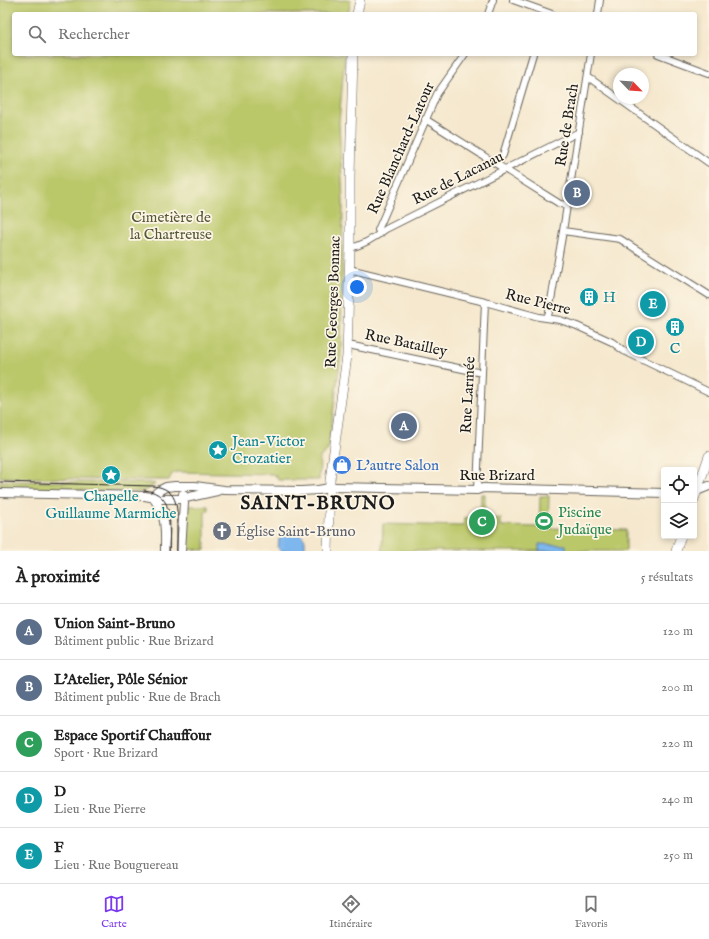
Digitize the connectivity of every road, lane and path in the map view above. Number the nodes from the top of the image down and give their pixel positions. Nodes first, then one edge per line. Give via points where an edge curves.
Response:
1 (360, 0) edge
2 (493, 0) edge
3 (513, 0) edge
4 (600, 0) edge
5 (357, 12) edge
6 (489, 12) edge
7 (545, 12) edge
8 (598, 12) edge
9 (353, 56) edge
10 (464, 56) edge
11 (532, 56) edge
12 (591, 56) edge
13 (663, 56) edge
14 (709, 73) edge
15 (588, 76) junction
16 (425, 119) junction
17 (579, 132) junction
18 (709, 163) edge
19 (498, 164) junction
20 (505, 168) junction
21 (567, 205) junction
22 (564, 231) junction
23 (380, 234) junction
24 (350, 248) junction
25 (349, 269) junction
26 (709, 295) edge
27 (485, 302) junction
28 (547, 318) junction
29 (348, 346) junction
30 (482, 373) junction
31 (709, 392) edge
32 (709, 456) edge
33 (175, 486) junction
34 (330, 488) junction
35 (224, 490) junction
36 (477, 490) junction
37 (700, 491) edge
38 (0, 492) edge
39 (661, 493) edge
40 (153, 498) junction
41 (184, 499) junction
42 (680, 539) edge
43 (164, 551) edge
44 (182, 551) edge
45 (328, 551) edge
46 (676, 551) edge

1 - 5 main road
2 - 6 street
3 - 7 street
4 - 8 street
9 - 24 main road, Rue Georges Bonnac
10 - 16 street, Rue Blanchard-Latour via 437,94
11 - 19 street via 503,155
12 - 15 street, Rue de Brach
13 - 14 street
15 - 17 street, Rue de Brach
15 - 18 street
16 - 19 street
16 - 23 street, Rue Blanchard-Latour via 378,230
17 - 20 street, Rue de Lacanau
17 - 21 street, Rue de Brach
19 - 20 street
20 - 21 street via 560,204
20 - 23 street, Rue de Lacanau
21 - 22 street, Rue de Brach
22 - 26 street via 620,239
22 - 28 street, Rue de Brach
23 - 24 street, Rue de Lacanau
24 - 25 main road, Rue Georges Bonnac
25 - 27 street, Rue Pierre
25 - 29 main road, Rue Georges Bonnac
27 - 28 street, Rue Pierre
27 - 30 street, Rue Larmée
28 - 31 street, Rue Pierre via 577,326
29 - 30 street, Rue Batailley
29 - 34 main road, Rue Georges Bonnac
30 - 36 street, Rue Larmée
32 - 37 main road
33 - 35 street
33 - 40 street via 160,490
33 - 41 street
34 - 35 street, Rue Brizard via 300,491
34 - 36 street, Rue Brizard
34 - 45 main road, Rue Georges Bonnac
35 - 41 street
36 - 39 street, Rue Brizard via 483,488
38 - 40 street
40 - 41 street
40 - 43 street via 164,519
41 - 44 street
42 - 46 main road

